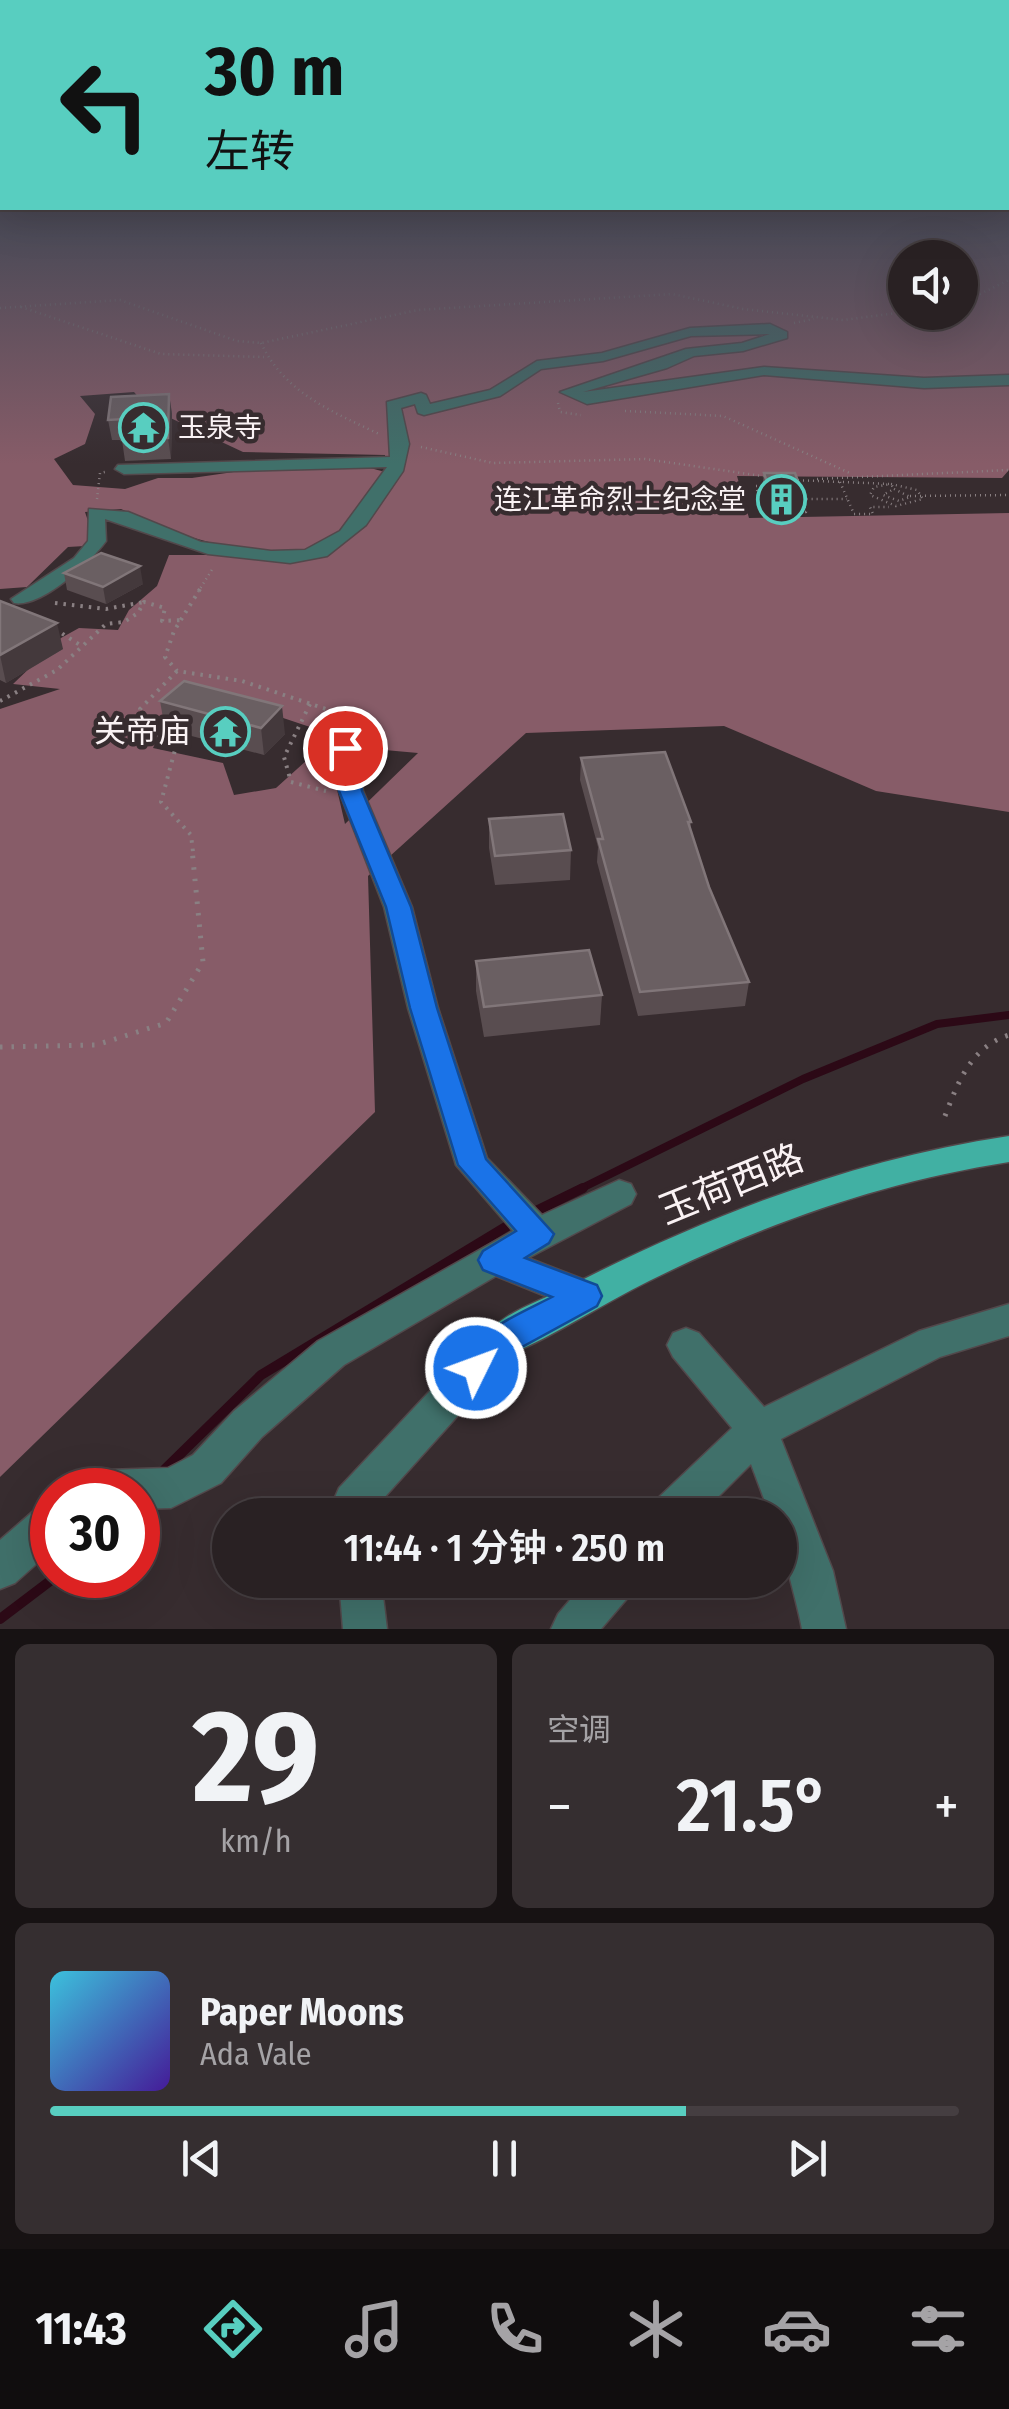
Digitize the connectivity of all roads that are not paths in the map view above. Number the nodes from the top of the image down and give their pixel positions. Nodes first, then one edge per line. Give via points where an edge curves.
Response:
1 (1009, 380) edge
2 (399, 453) junction
3 (124, 469) road end
4 (20, 599) road end
5 (345, 748) road end
6 (1009, 1149) edge
7 (619, 1194) dead end
8 (526, 1221) junction
9 (494, 1260) junction
10 (586, 1296) junction
11 (1009, 1320) edge
12 (501, 1341) joint
13 (686, 1345) dead end
14 (758, 1430) junction
15 (160, 1488) edge
16 (357, 1498) edge
17 (688, 1498) edge
18 (30, 1542) edge
19 (0, 1568) edge
20 (362, 1598) edge
21 (599, 1598) edge
22 (365, 1629) edge
23 (572, 1629) edge
24 (824, 1629) edge

1 - 2 street via 924,384 764,371 587,399 568,392 691,352 782,335 770,328 690,332 603,358 538,365 496,393 452,406 424,410 421,398 393,405
2 - 3 street
2 - 4 street via 395,473 365,515 314,557 222,550 170,537 146,522 95,513 98,540 81,562
5 - 8 street via 350,791 398,907 474,1165
6 - 10 main road, 玉荷西路 via 905,1168 801,1198
7 - 8 street
8 - 9 street
9 - 10 street
9 - 15 street via 332,1353 248,1424 207,1469
10 - 12 main road, 玉荷西路
11 - 14 street via 932,1343
12 - 16 street
13 - 14 street
14 - 17 street
14 - 24 street via 812,1571
18 - 19 street
20 - 22 street
21 - 23 street

